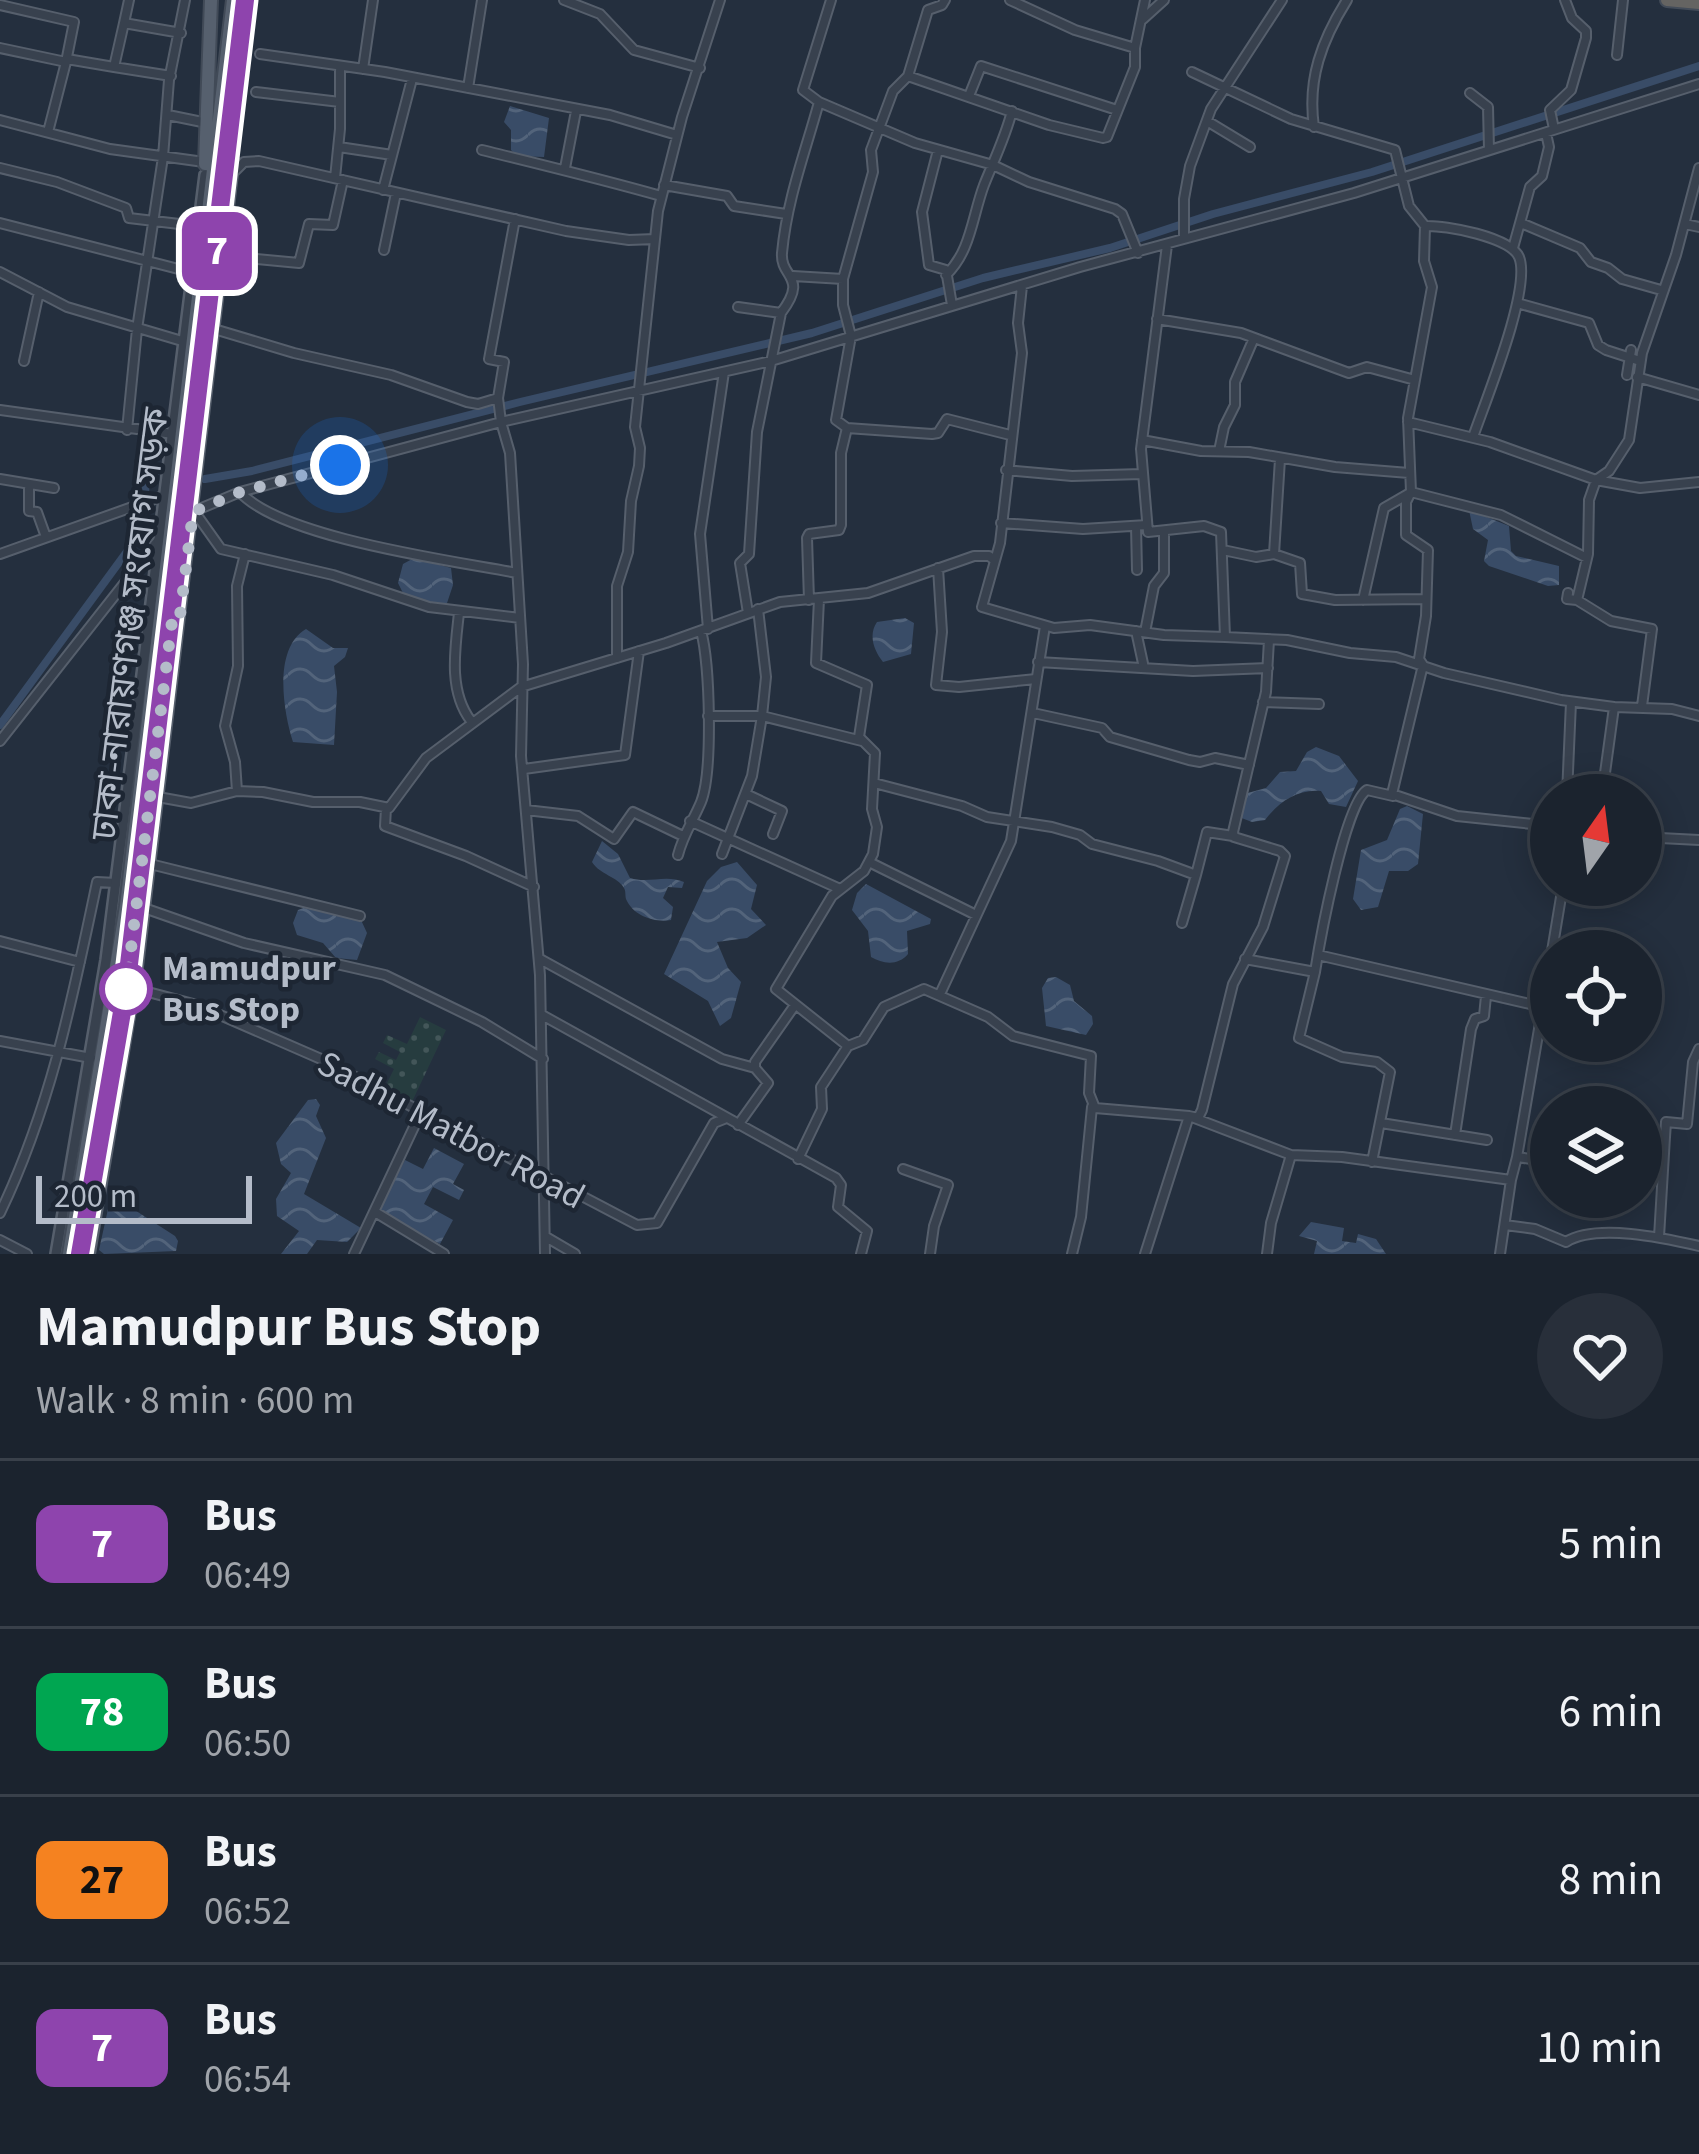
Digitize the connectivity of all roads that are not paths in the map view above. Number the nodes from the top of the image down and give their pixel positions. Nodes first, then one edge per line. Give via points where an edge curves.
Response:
1 (129, 0) edge
2 (185, 0) edge
3 (212, 0) edge
4 (233, 0) edge
5 (249, 0) edge
6 (373, 0) edge
7 (482, 0) edge
8 (564, 0) edge
9 (720, 0) edge
10 (831, 0) edge
11 (945, 0) edge
12 (1010, 0) edge
13 (1145, 0) edge
14 (1164, 0) edge
15 (1282, 0) edge
16 (1348, 0) edge
17 (1565, 0) edge
18 (1623, 0) edge
19 (1666, 0) edge
20 (1699, 3) edge
21 (0, 5) edge
22 (1141, 21) junction
23 (124, 23) junction
24 (181, 33) junction
25 (0, 48) edge
26 (1135, 48) junction
27 (260, 54) dead end
28 (1617, 55) dead end
29 (67, 60) junction
30 (114, 67) junction
31 (340, 67) junction
32 (700, 68) junction
33 (363, 69) junction
34 (1192, 72) dead end
35 (171, 76) junction
36 (908, 76) junction
37 (412, 79) junction
38 (1699, 84) edge
39 (468, 88) junction
40 (1225, 90) junction
41 (256, 92) dead end
42 (1470, 93) dead end
43 (969, 96) junction
44 (340, 102) junction
45 (819, 102) junction
46 (1117, 110) junction
47 (1012, 111) junction
48 (576, 112) junction
49 (168, 115) junction
50 (0, 120) edge
51 (1207, 121) junction
52 (206, 123) junction
53 (1551, 123) junction
54 (1314, 127) junction
55 (878, 129) junction
56 (48, 132) junction
57 (677, 135) junction
58 (1488, 142) junction
59 (339, 147) junction
60 (1250, 147) dead end
61 (482, 150) dead end
62 (938, 150) junction
63 (392, 155) junction
64 (163, 157) junction
65 (993, 165) junction
66 (1699, 167) edge
67 (0, 168) edge
68 (565, 168) junction
69 (205, 169) junction
70 (232, 174) junction
71 (1402, 174) junction
72 (339, 179) junction
73 (383, 190) junction
74 (663, 191) junction
75 (396, 194) junction
76 (214, 201) junction
77 (787, 214) junction
78 (515, 219) junction
79 (155, 222) junction
80 (1521, 223) junction
81 (0, 224) edge
82 (1685, 224) junction
83 (196, 226) junction
84 (1425, 226) junction
85 (1699, 227) edge
86 (1184, 238) junction
87 (655, 239) junction
88 (1167, 244) junction
89 (1513, 248) junction
90 (384, 250) dead end
91 (1138, 253) junction
92 (236, 257) dead end
93 (148, 262) junction
94 (0, 272) edge
95 (190, 272) junction
96 (946, 275) junction
97 (793, 277) junction
98 (844, 279) junction
99 (1022, 285) junction
100 (1661, 290) junction
101 (39, 292) junction
102 (950, 303) junction
103 (1517, 303) junction
104 (738, 307) dead end
105 (781, 313) junction
106 (1156, 320) junction
107 (136, 329) junction
108 (214, 329) junction
109 (849, 332) junction
110 (1254, 338) junction
111 (182, 340) junction
112 (1630, 354) junction
113 (773, 357) junction
114 (24, 361) dead end
115 (1640, 361) junction
116 (724, 372) junction
117 (1632, 376) junction
118 (1415, 380) junction
119 (640, 387) junction
120 (1699, 395) edge
121 (498, 399) junction
122 (0, 410) edge
123 (501, 420) junction
124 (1408, 422) junction
125 (847, 428) junction
126 (127, 430) junction
127 (172, 434) junction
128 (1010, 435) junction
129 (1473, 437) junction
130 (1142, 440) junction
131 (1220, 451) junction
132 (1280, 459) junction
133 (1006, 470) junction
134 (1409, 473) junction
135 (1142, 474) junction
136 (0, 478) edge
137 (1596, 480) junction
138 (1699, 482) edge
139 (29, 484) junction
140 (54, 488) dead end
141 (240, 492) junction
142 (1411, 492) junction
143 (166, 495) junction
144 (194, 512) junction
145 (1001, 523) junction
146 (1142, 526) junction
147 (1164, 533) junction
148 (46, 537) junction
149 (160, 537) junction
150 (1223, 550) junction
151 (0, 554) edge
152 (245, 554) junction
153 (1274, 554) junction
154 (1587, 558) junction
155 (993, 560) junction
156 (938, 568) junction
157 (1136, 570) dead end
158 (518, 574) junction
159 (1568, 593) dead end
160 (1425, 599) junction
161 (814, 600) junction
162 (1364, 600) junction
163 (1577, 600) junction
164 (753, 611) junction
165 (459, 613) junction
166 (520, 618) junction
167 (176, 622) junction
168 (1045, 626) junction
169 (704, 630) junction
170 (1140, 632) junction
171 (1225, 637) junction
172 (1269, 640) junction
173 (639, 651) junction
174 (617, 658) junction
175 (1038, 662) junction
176 (1423, 665) junction
177 (1144, 668) junction
178 (1268, 668) junction
179 (1036, 679) junction
180 (521, 687) junction
181 (1264, 702) junction
182 (1571, 702) junction
183 (1319, 704) dead end
184 (1642, 706) junction
185 (1614, 707) junction
186 (1033, 713) junction
187 (708, 716) junction
188 (763, 716) junction
189 (1699, 716) edge
190 (471, 721) junction
191 (2, 735) edge
192 (862, 741) junction
193 (1249, 765) junction
194 (524, 770) junction
195 (1568, 774) edge
196 (1605, 774) edge
197 (874, 783) junction
198 (237, 791) junction
199 (746, 794) junction
200 (1394, 796) junction
201 (158, 797) junction
202 (386, 808) junction
203 (526, 810) junction
204 (690, 821) junction
205 (1015, 824) junction
206 (1530, 824) edge
207 (773, 834) dead end
208 (683, 836) junction
209 (1233, 836) junction
210 (729, 838) junction
211 (1662, 838) edge
212 (1699, 840) edge
213 (722, 854) dead end
214 (678, 855) dead end
215 (869, 862) junction
216 (150, 864) junction
217 (1196, 875) junction
218 (116, 883) junction
219 (535, 887) junction
220 (840, 889) junction
221 (145, 908) junction
222 (976, 915) junction
223 (360, 916) dead end
224 (1182, 923) dead end
225 (0, 941) edge
226 (1318, 955) junction
227 (538, 958) junction
228 (1245, 959) junction
229 (80, 963) junction
230 (1315, 972) junction
231 (130, 987) junction
232 (940, 994) junction
233 (1486, 996) junction
234 (105, 1002) junction
235 (1530, 1004) edge
236 (795, 1005) junction
237 (541, 1014) junction
238 (0, 1040) edge
239 (848, 1046) junction
240 (1699, 1049) edge
241 (61, 1050) junction
242 (91, 1058) junction
243 (543, 1059) junction
244 (1533, 1062) edge
245 (755, 1068) junction
246 (1092, 1106) junction
247 (422, 1112) junction
248 (1189, 1116) junction
249 (724, 1119) junction
250 (1381, 1124) junction
251 (738, 1125) junction
252 (1455, 1135) junction
253 (1665, 1137) joint
254 (1487, 1140) dead end
255 (1291, 1155) junction
256 (1517, 1157) junction
257 (798, 1159) junction
258 (1530, 1159) edge
259 (1372, 1162) junction
260 (903, 1169) dead end
261 (545, 1180) junction
262 (1511, 1180) junction
263 (4, 1196) edge
264 (375, 1212) junction
265 (0, 1213) edge
266 (1505, 1225) junction
267 (1660, 1237) junction
268 (546, 1238) junction
269 (0, 1240) edge
270 (1699, 1246) edge
271 (27, 1254) edge
272 (56, 1254) edge
273 (69, 1254) edge
274 (80, 1254) edge
275 (89, 1254) edge
276 (354, 1254) edge
277 (444, 1254) edge
278 (545, 1254) edge
279 (575, 1254) edge
280 (861, 1254) edge
281 (930, 1254) edge
282 (1072, 1254) edge
283 (1145, 1254) edge
284 (1268, 1254) edge
285 (1501, 1254) edge

1 - 23 street
2 - 24 street
3 - 52 main road
4 - 76 main road, ঢাকা-নারায়ণগঞ্জ সংযোগ সড়ক
5 - 70 main road
5 - 76 main road, ঢাকা-নারায়ণগঞ্জ সংযোগ সড়ক
6 - 33 street
7 - 39 street
8 - 32 street via 600,14 634,50
9 - 32 street
10 - 45 street via 803,90
11 - 36 street via 928,10
12 - 26 street
13 - 22 street
14 - 22 street
15 - 40 street
16 - 54 street via 1315,74
17 - 53 street via 1586,38
18 - 28 street
19 - 20 highway
21 - 29 street via 74,22
22 - 26 street
23 - 24 street
23 - 30 street
24 - 35 street
25 - 29 street
26 - 46 street via 1136,67
27 - 31 street
29 - 30 street
29 - 56 street
30 - 35 street
31 - 33 street
31 - 44 street
32 - 57 street
33 - 37 street
34 - 40 street
35 - 49 street
36 - 43 street
36 - 55 street via 892,91
37 - 39 street
37 - 63 street
38 - 53 street
39 - 48 street
40 - 51 street
40 - 54 street
41 - 44 street
42 - 58 street via 1489,107
43 - 46 street via 981,66
43 - 47 street
44 - 59 street
45 - 55 street
45 - 77 street
46 - 47 street via 1103,138
47 - 65 street
48 - 57 street
48 - 68 street
49 - 52 street
49 - 64 street
50 - 56 street
51 - 60 street
51 - 86 street via 1186,187
52 - 69 main road
53 - 58 street
53 - 80 street via 1542,176 1530,187
54 - 71 street via 1395,150
55 - 62 street
55 - 98 street
56 - 64 street
57 - 74 street
58 - 71 street
59 - 63 street
59 - 72 street
61 - 68 street
62 - 65 street
62 - 96 street via 922,212 929,265
63 - 73 street
64 - 69 street
64 - 79 street
65 - 91 street via 1115,209
65 - 96 street via 968,244
66 - 82 street
67 - 79 street
68 - 74 street
69 - 76 main road
69 - 83 street
70 - 72 street via 260,161
70 - 76 main road
70 - 108 street
71 - 84 street via 1409,206
71 - 86 street
72 - 73 street
72 - 92 street via 333,225 309,224 299,263
73 - 75 street
74 - 77 street via 728,196 734,206
74 - 87 street
75 - 78 street
75 - 90 street
76 - 167 main road, ঢাকা-নারায়ণগঞ্জ সংযোগ সড়ক
76 - 234 main road, ঢাকা-নারায়ণগঞ্জ সংযোগ সড়ক via 126,906
77 - 97 street via 782,260
78 - 87 street via 599,238
78 - 121 street via 489,359 504,362
79 - 83 street
79 - 93 street
80 - 89 street
80 - 100 street via 1580,248 1617,277
81 - 93 street
82 - 85 street
82 - 100 street
83 - 95 street
84 - 89 street
84 - 118 street via 1432,287
86 - 88 street
87 - 119 street
88 - 91 street
88 - 106 street
89 - 103 street via 1521,264
91 - 99 street
93 - 95 street
93 - 107 street
94 - 101 street
95 - 111 street
96 - 102 street
97 - 98 street
97 - 105 street
98 - 109 street
99 - 102 street
99 - 128 street
100 - 115 street
101 - 107 street
101 - 114 street
102 - 109 street
103 - 112 street via 1589,322 1598,345
103 - 129 street
104 - 105 street
105 - 113 street
106 - 110 street
106 - 130 street
107 - 111 street
107 - 126 street
108 - 121 street via 466,402
108 - 144 street
109 - 113 street
109 - 125 street via 836,420
110 - 118 street via 1348,373 1367,368
110 - 131 street
111 - 127 street
112 - 115 street
112 - 117 street
113 - 116 street
113 - 164 street via 754,463 749,554 740,563
115 - 117 street
116 - 119 street
116 - 169 street via 700,534
117 - 120 street
117 - 137 street via 1629,440
118 - 124 street
119 - 123 street
119 - 174 street
121 - 123 street
122 - 126 street
123 - 141 street
123 - 158 street
124 - 129 street
124 - 134 street
125 - 128 street via 932,434 946,419
125 - 161 street via 841,526 807,538
126 - 127 street
127 - 143 street
128 - 133 street
129 - 137 street
130 - 131 street
130 - 135 street
131 - 132 street
132 - 134 street
132 - 153 street
133 - 135 street
133 - 145 street
134 - 142 street
135 - 146 street
136 - 139 street
137 - 138 street via 1640,488
137 - 154 street via 1586,512
139 - 140 street
139 - 148 street via 29,511 38,512
141 - 144 street
141 - 158 street via 251,505 345,538
142 - 154 street via 1501,515
142 - 160 street via 1406,535 1428,550
142 - 162 street via 1384,508
143 - 148 street
143 - 149 street
144 - 152 street via 220,549
144 - 167 street
145 - 146 street
145 - 155 street
146 - 147 street
146 - 157 street
147 - 150 street via 1217,528
147 - 170 street via 1164,573
148 - 151 street
149 - 191 street
149 - 218 street
150 - 153 street
150 - 171 street
152 - 165 street
152 - 198 street via 225,726
153 - 162 street via 1300,563 1307,597
154 - 163 street
155 - 156 street via 974,556
155 - 168 street via 982,607
156 - 161 street
156 - 179 street via 936,685
158 - 166 street
159 - 163 street
160 - 162 street
160 - 176 street
161 - 164 street
161 - 192 street via 816,663 867,685
163 - 184 street via 1611,621 1652,629
164 - 169 street
164 - 188 street via 766,677
165 - 166 street
165 - 190 street via 455,674
166 - 180 street
167 - 201 street
167 - 231 main road, ঢাকা-নারায়ণগঞ্জ সংযোগ সড়ক
168 - 170 street
168 - 175 street
169 - 173 street
169 - 187 street
170 - 171 street
170 - 177 street
171 - 172 street
172 - 176 street
172 - 178 street
173 - 174 street
173 - 194 street via 625,755
174 - 180 street
175 - 177 street
175 - 179 street
176 - 182 street
176 - 200 street
177 - 178 street
178 - 181 street
179 - 186 street
180 - 190 street
180 - 194 street
181 - 183 street
181 - 193 street
182 - 185 street
182 - 195 street
184 - 185 street
184 - 189 street
185 - 196 street
186 - 193 street via 1189,760
186 - 205 street
187 - 188 street
187 - 204 street via 705,782
188 - 192 street
188 - 199 street
190 - 202 street via 415,769
192 - 197 street via 875,753
193 - 209 street
194 - 203 street
197 - 205 street
197 - 215 street
198 - 201 street via 190,802
198 - 202 street
199 - 207 street via 782,811
199 - 210 street
200 - 206 street via 1470,819
200 - 226 street via 1367,790 1357,800
201 - 216 street
202 - 219 street via 385,826
203 - 208 street via 578,816 614,839 633,812
203 - 219 street
204 - 208 street
204 - 210 street
205 - 217 street via 1052,827
205 - 222 street
208 - 214 street
209 - 217 street via 1208,832
209 - 228 street via 1285,856
210 - 213 street
210 - 220 street
211 - 212 street
215 - 220 street
215 - 222 street
216 - 221 street
216 - 223 street
217 - 224 street
218 - 229 street via 97,882
218 - 234 street
219 - 227 street
220 - 236 street via 776,986
221 - 231 street
221 - 243 street via 244,944 386,975
222 - 232 street
225 - 229 street
226 - 230 street
226 - 233 street
227 - 237 street
227 - 245 street via 722,1059
228 - 230 street
228 - 248 street via 1202,1110
229 - 241 street
230 - 250 street via 1299,1038 1385,1067
231 - 247 street, Sadhu Matbor Road via 251,1028
231 - 274 main road, ঢাকা-নারায়ণগঞ্জ সংযোগ সড়ক
231 - 275 street
232 - 239 street via 924,989 884,1007 863,1040
232 - 246 street via 1013,1036 1091,1056
233 - 235 street
233 - 252 street via 1484,1016 1471,1029
234 - 242 street
234 - 273 main road, ঢাকা-নারায়ণগঞ্জ সংযোগ সড়ক
236 - 239 street
236 - 245 street
237 - 243 street
237 - 249 street
238 - 241 street
239 - 257 street via 821,1087 822,1108
240 - 253 street via 1687,1124 1666,1122
241 - 242 street
241 - 263 street
242 - 272 street
243 - 261 street
244 - 256 street
245 - 251 street via 768,1083
246 - 248 street
246 - 282 street
247 - 261 street, Sadhu Matbor Road
247 - 264 street
248 - 255 street
248 - 283 street
249 - 251 street
249 - 261 street, Sadhu Matbor Road via 714,1123 652,1227 625,1222
250 - 252 street
250 - 259 street
251 - 257 street
252 - 254 street
253 - 267 street
255 - 259 street
255 - 284 street
256 - 258 street
256 - 262 street
257 - 280 street via 839,1181 836,1203 867,1231
259 - 262 street
260 - 281 street via 948,1185
261 - 268 street
262 - 266 street
263 - 265 street
264 - 276 street
264 - 277 street
266 - 267 street via 1566,1242 1581,1232
266 - 285 street
267 - 270 street
268 - 278 street
268 - 279 street
269 - 271 street

